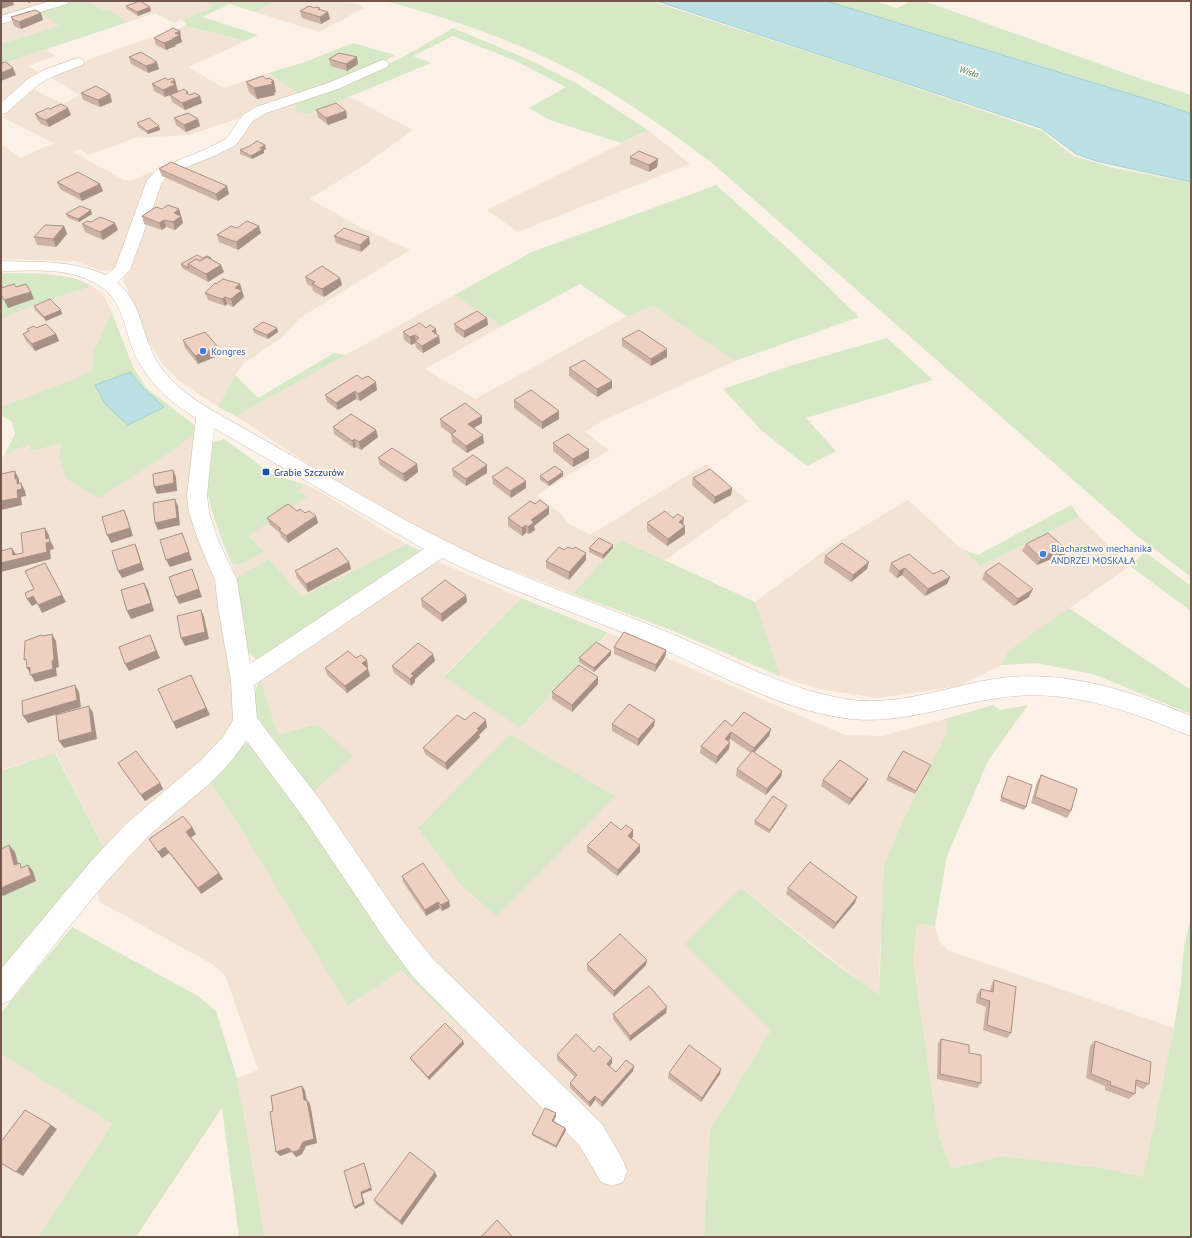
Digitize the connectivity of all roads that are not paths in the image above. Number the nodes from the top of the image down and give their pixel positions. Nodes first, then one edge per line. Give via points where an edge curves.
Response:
1 (63, 1) edge
2 (1, 20) edge
3 (77, 62) dead end
4 (382, 64) dead end
5 (1, 110) edge
6 (1, 266) edge
7 (107, 283) junction
8 (206, 416) junction
9 (441, 548) junction
10 (242, 681) junction
11 (245, 721) junction
12 (1191, 726) edge
13 (1, 990) edge
14 (612, 1171) dead end

1 - 2 street
3 - 5 street via 34,81
4 - 7 street via 333,86 261,110 248,118 230,142 161,172 155,180 122,270
6 - 7 street via 70,269
7 - 8 street via 126,303 141,349 156,375 177,396
8 - 9 street via 408,532
8 - 10 street via 197,495 199,512 226,580
9 - 10 street
9 - 12 street via 488,570 665,640 767,685 823,704 875,712 1001,688 1056,686 1118,699
10 - 11 street
11 - 13 street via 230,744 209,768 135,832 102,867
11 - 14 street via 312,809 393,929 423,968 591,1135

